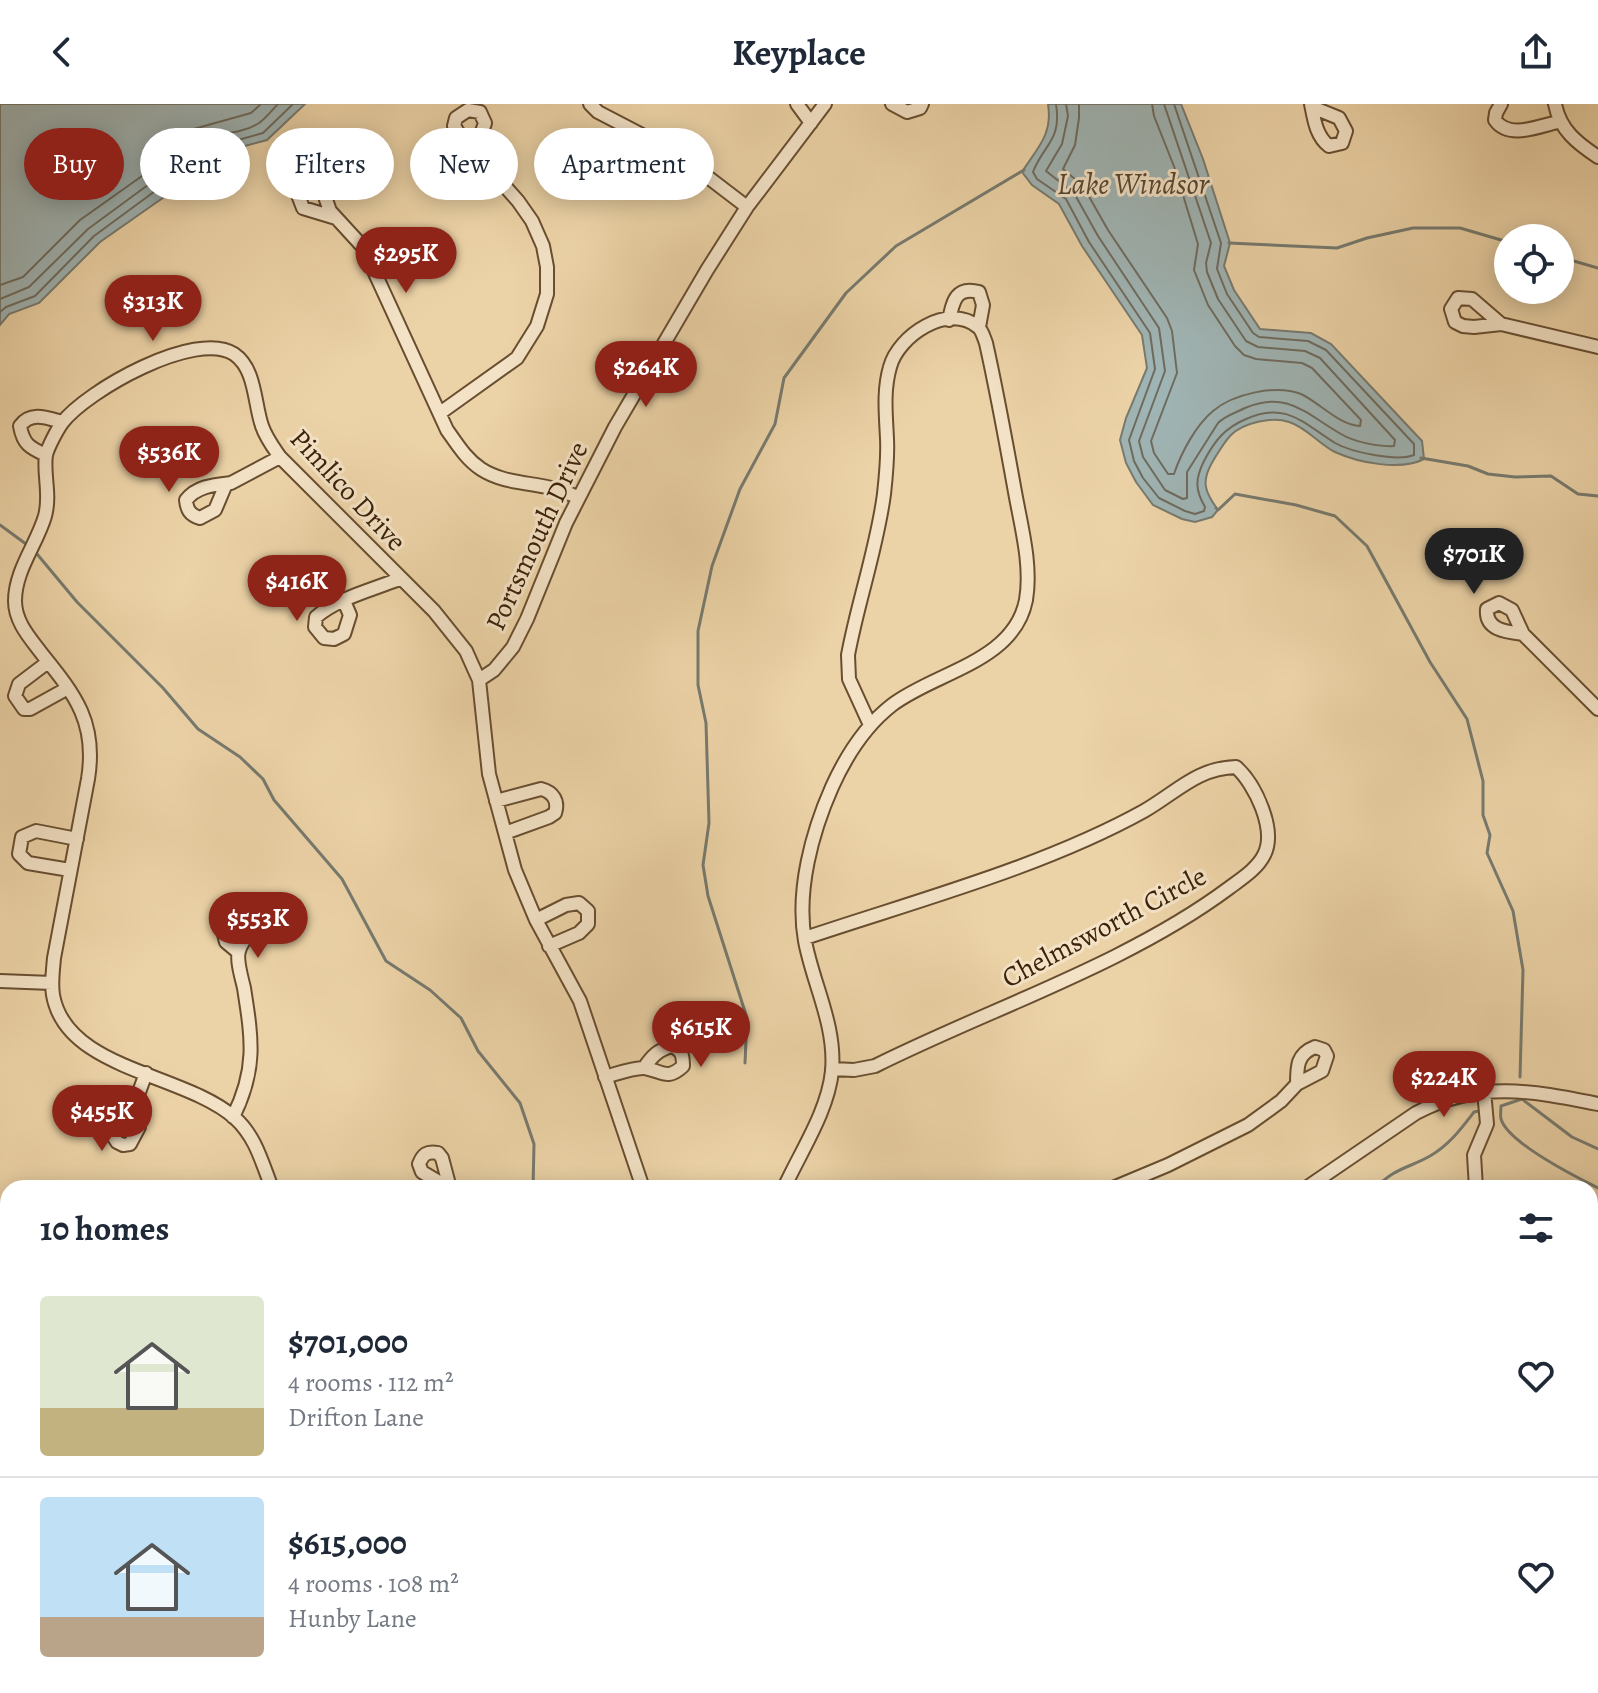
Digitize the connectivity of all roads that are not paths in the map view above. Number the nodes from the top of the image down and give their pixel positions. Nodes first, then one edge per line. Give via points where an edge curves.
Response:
1 (590, 104) edge
2 (797, 104) edge
3 (825, 104) edge
4 (892, 104) edge
5 (922, 104) edge
6 (1501, 104) edge
7 (1555, 104) edge
8 (1558, 122) junction
9 (811, 123) junction
10 (1598, 157) edge
11 (517, 200) edge
12 (747, 207) junction
13 (336, 218) dead end
14 (949, 320) junction
15 (1501, 324) dead end
16 (979, 327) junction
17 (1598, 347) edge
18 (440, 413) junction
19 (62, 422) junction
20 (46, 455) junction
21 (280, 457) junction
22 (226, 484) dead end
23 (578, 498) junction
24 (399, 579) junction
25 (344, 601) dead end
26 (1523, 634) dead end
27 (48, 662) junction
28 (479, 680) junction
29 (68, 688) junction
30 (1598, 709) edge
31 (870, 725) junction
32 (496, 801) junction
33 (505, 833) junction
34 (77, 839) junction
35 (70, 870) junction
36 (536, 920) junction
37 (805, 938) junction
38 (549, 946) junction
39 (238, 952) dead end
40 (0, 981) edge
41 (52, 983) junction
42 (644, 1068) dead end
43 (832, 1069) junction
44 (146, 1073) junction
45 (605, 1077) junction
46 (1297, 1084) dead end
47 (1484, 1091) junction
48 (1598, 1104) edge
49 (134, 1106) dead end
50 (233, 1117) junction
51 (269, 1180) edge
52 (640, 1180) edge
53 (788, 1180) edge
54 (1132, 1180) edge
55 (1318, 1180) edge
56 (1476, 1180) edge

1 - 12 street via 675,152
2 - 9 street
3 - 9 street, Portsmouth Drive
4 - 5 street via 907,112
6 - 8 street via 1495,120 1505,129
7 - 8 street
8 - 10 street
9 - 12 street, Portsmouth Drive
11 - 18 street via 532,221 547,267 547,294 537,326 517,358
12 - 23 street, Portsmouth Drive
13 - 18 street via 363,247
14 - 16 street
14 - 16 street via 958,294 979,292
14 - 31 street via 920,329 890,364 884,401 883,496 848,655 849,679
15 - 17 street
16 - 31 street via 1024,541 1025,602 1000,644 911,692
18 - 23 street via 478,467 510,480 563,489
19 - 20 street, Pimlico Drive
19 - 20 street via 40,416 20,426 28,447
19 - 21 street, Pimlico Drive via 138,368 172,355 222,349 243,362 261,425
20 - 27 street, Pimlico Drive via 45,515 18,580 15,602 25,633
21 - 22 street
21 - 24 street, Pimlico Drive
23 - 28 street, Portsmouth Drive via 513,647
24 - 25 street
24 - 28 street, Pimlico Drive via 466,651
26 - 30 street
27 - 29 street, Pimlico Drive
27 - 29 street via 19,684 19,703 24,709 37,707
28 - 32 street, Pimlico Drive
29 - 34 street, Pimlico Drive via 90,737
31 - 37 street via 845,760 820,819 804,892
32 - 33 street, Pimlico Drive
32 - 33 street via 541,789 555,799 555,813
33 - 36 street, Pimlico Drive
34 - 35 street, Pimlico Drive
34 - 35 street via 36,831 22,837 19,845 19,854 28,863
35 - 41 street, Pimlico Drive
36 - 38 street, Pimlico Drive
36 - 38 street via 566,905 579,903 588,911 588,924 579,933
37 - 43 street via 826,1015
37 - 43 street, Chelmsworth Circle via 1072,844 1144,811 1215,767 1236,767 1258,793 1267,833 1265,854 1214,899 1105,959 875,1066
38 - 45 street, Pimlico Drive via 580,1001
39 - 50 street via 251,1069
40 - 41 street
41 - 44 street, Pimlico Drive via 57,1010 76,1037
42 - 45 street
43 - 53 street via 827,1096
44 - 49 street
44 - 50 street, Pimlico Drive via 190,1090
45 - 52 street, Pimlico Drive
46 - 54 street via 1248,1125
47 - 48 street via 1514,1089
47 - 55 street via 1425,1108
47 - 56 street via 1487,1124 1474,1155
50 - 51 street, Pimlico Drive via 259,1150

